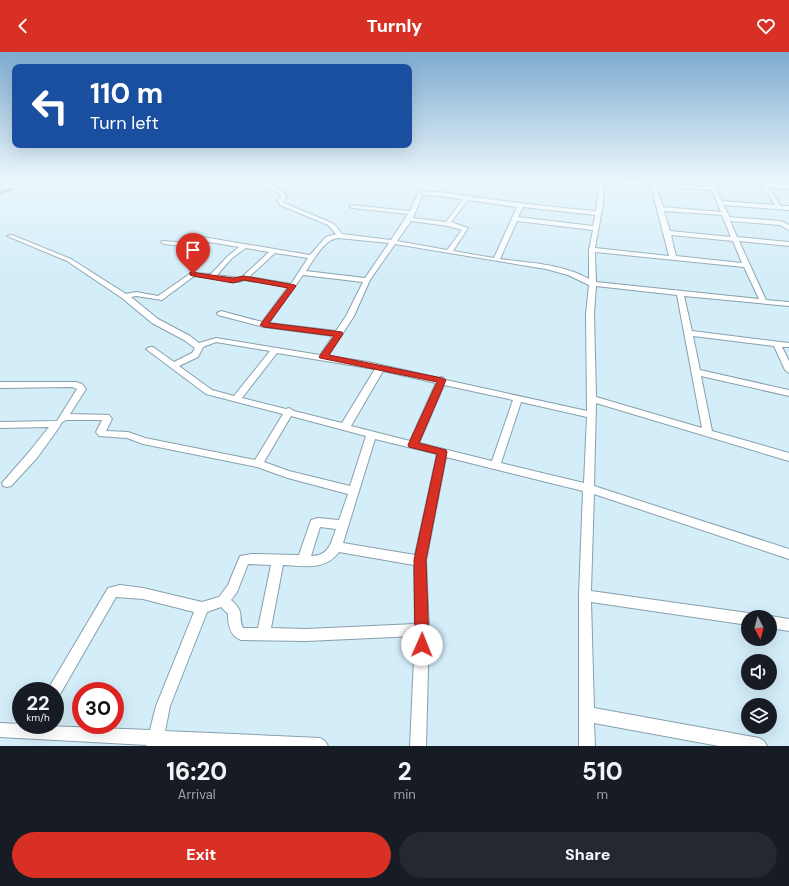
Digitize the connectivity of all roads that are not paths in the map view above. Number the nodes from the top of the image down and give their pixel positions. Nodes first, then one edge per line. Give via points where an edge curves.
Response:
1 (302, 212) edge
2 (407, 212) edge
3 (456, 212) edge
4 (518, 212) edge
5 (592, 212) edge
6 (661, 212) edge
7 (692, 212) edge
8 (724, 212) edge
9 (412, 213) joint
10 (598, 213) joint
11 (726, 216) junction
12 (409, 219) junction
13 (516, 219) junction
14 (449, 224) junction
15 (596, 228) junction
16 (789, 228) edge
17 (667, 233) junction
18 (339, 235) junction
19 (10, 236) dead end
20 (734, 239) junction
21 (164, 242) dead end
22 (394, 242) junction
23 (789, 244) edge
24 (244, 246) junction
25 (592, 250) junction
26 (273, 252) junction
27 (450, 252) junction
28 (312, 257) junction
29 (673, 258) junction
30 (496, 260) junction
31 (746, 265) junction
32 (301, 273) junction
33 (213, 276) junction
34 (244, 278) junction
35 (367, 280) junction
36 (592, 284) junction
37 (292, 286) junction
38 (680, 293) junction
39 (125, 296) junction
40 (764, 302) junction
41 (789, 304) edge
42 (221, 313) dead end
43 (264, 325) junction
44 (688, 333) junction
45 (339, 334) junction
46 (777, 344) junction
47 (789, 345) edge
48 (200, 346) junction
49 (150, 349) dead end
50 (276, 349) junction
51 (323, 357) junction
52 (173, 366) junction
53 (380, 368) junction
54 (789, 370) edge
55 (695, 372) junction
56 (442, 380) junction
57 (0, 385) edge
58 (789, 393) edge
59 (236, 399) junction
60 (518, 399) junction
61 (592, 399) junction
62 (289, 411) junction
63 (591, 416) junction
64 (60, 420) junction
65 (0, 425) edge
66 (345, 427) junction
67 (708, 433) junction
68 (372, 434) junction
69 (413, 445) junction
70 (442, 452) junction
71 (789, 457) edge
72 (258, 464) junction
73 (496, 464) junction
74 (7, 483) dead end
75 (588, 488) junction
76 (353, 491) junction
77 (342, 525) junction
78 (336, 547) junction
79 (789, 554) edge
80 (278, 560) junction
81 (304, 560) junction
82 (420, 560) junction
83 (585, 596) junction
84 (223, 602) junction
85 (202, 608) junction
86 (741, 618) edge
87 (777, 623) edge
88 (789, 624) edge
89 (422, 630) junction
90 (264, 633) junction
91 (59, 682) edge
92 (587, 714) junction
93 (12, 729) edge
94 (0, 730) edge
95 (64, 732) edge
96 (155, 742) edge
97 (320, 746) edge
98 (418, 746) edge
99 (587, 746) edge
100 (759, 746) edge

1 - 18 street via 330,224
2 - 9 street
3 - 14 street
4 - 13 street
5 - 10 street
6 - 17 street
7 - 11 street
8 - 11 street
9 - 12 street
10 - 15 street
11 - 16 street via 781,223
11 - 20 street
12 - 14 street
12 - 22 street
13 - 15 street
13 - 30 street
14 - 27 street via 465,230
15 - 25 street
17 - 20 street
17 - 29 street
18 - 22 street
18 - 28 street via 330,237
19 - 39 street via 69,260
20 - 23 street
20 - 31 street
21 - 24 street via 191,245 203,239
22 - 27 street
22 - 35 street
24 - 26 street
24 - 33 street
25 - 29 street
25 - 36 street
26 - 28 street
26 - 34 street
27 - 30 street
28 - 32 street
29 - 31 street
30 - 36 street via 569,272
31 - 40 street
32 - 35 street
32 - 37 street
33 - 34 street via 233,280
33 - 39 street via 190,274 157,298 136,294
34 - 37 street
35 - 45 street via 357,304
36 - 38 street
36 - 61 street
37 - 43 street
38 - 40 street
38 - 44 street
39 - 48 street via 155,321
40 - 41 street
42 - 43 street
43 - 45 street
44 - 46 street
44 - 55 street
45 - 51 street
46 - 47 street
46 - 54 street
48 - 50 street via 216,340
48 - 52 street via 195,355
49 - 52 street
50 - 51 street
50 - 59 street
51 - 53 street
52 - 59 street via 209,392
53 - 56 street
53 - 66 street
55 - 58 street
55 - 67 street
56 - 60 street
56 - 69 street
57 - 64 street via 79,386 82,389
59 - 62 street
60 - 63 street
60 - 73 street
61 - 63 street
61 - 67 street
62 - 66 street
62 - 72 street
63 - 75 street
64 - 65 street
64 - 72 street via 106,417 102,434 128,435 143,441
64 - 74 street
66 - 68 street
67 - 71 street
68 - 69 street
68 - 76 street
69 - 70 street
70 - 73 street
70 - 82 street
72 - 76 street
73 - 75 street
75 - 79 street
75 - 83 street
76 - 77 street
77 - 78 street
77 - 81 street via 315,523
78 - 81 street via 326,559
78 - 82 street
80 - 81 street
80 - 84 street via 244,560 233,588
80 - 90 street
82 - 89 street
83 - 86 street
83 - 92 street
84 - 85 street
84 - 90 street via 234,611 238,632
85 - 91 street via 138,593 118,590 112,592
85 - 96 street via 163,706
87 - 88 street
89 - 90 street via 306,635
89 - 98 street
92 - 99 street
92 - 100 street
93 - 94 street
95 - 96 street
96 - 97 street

